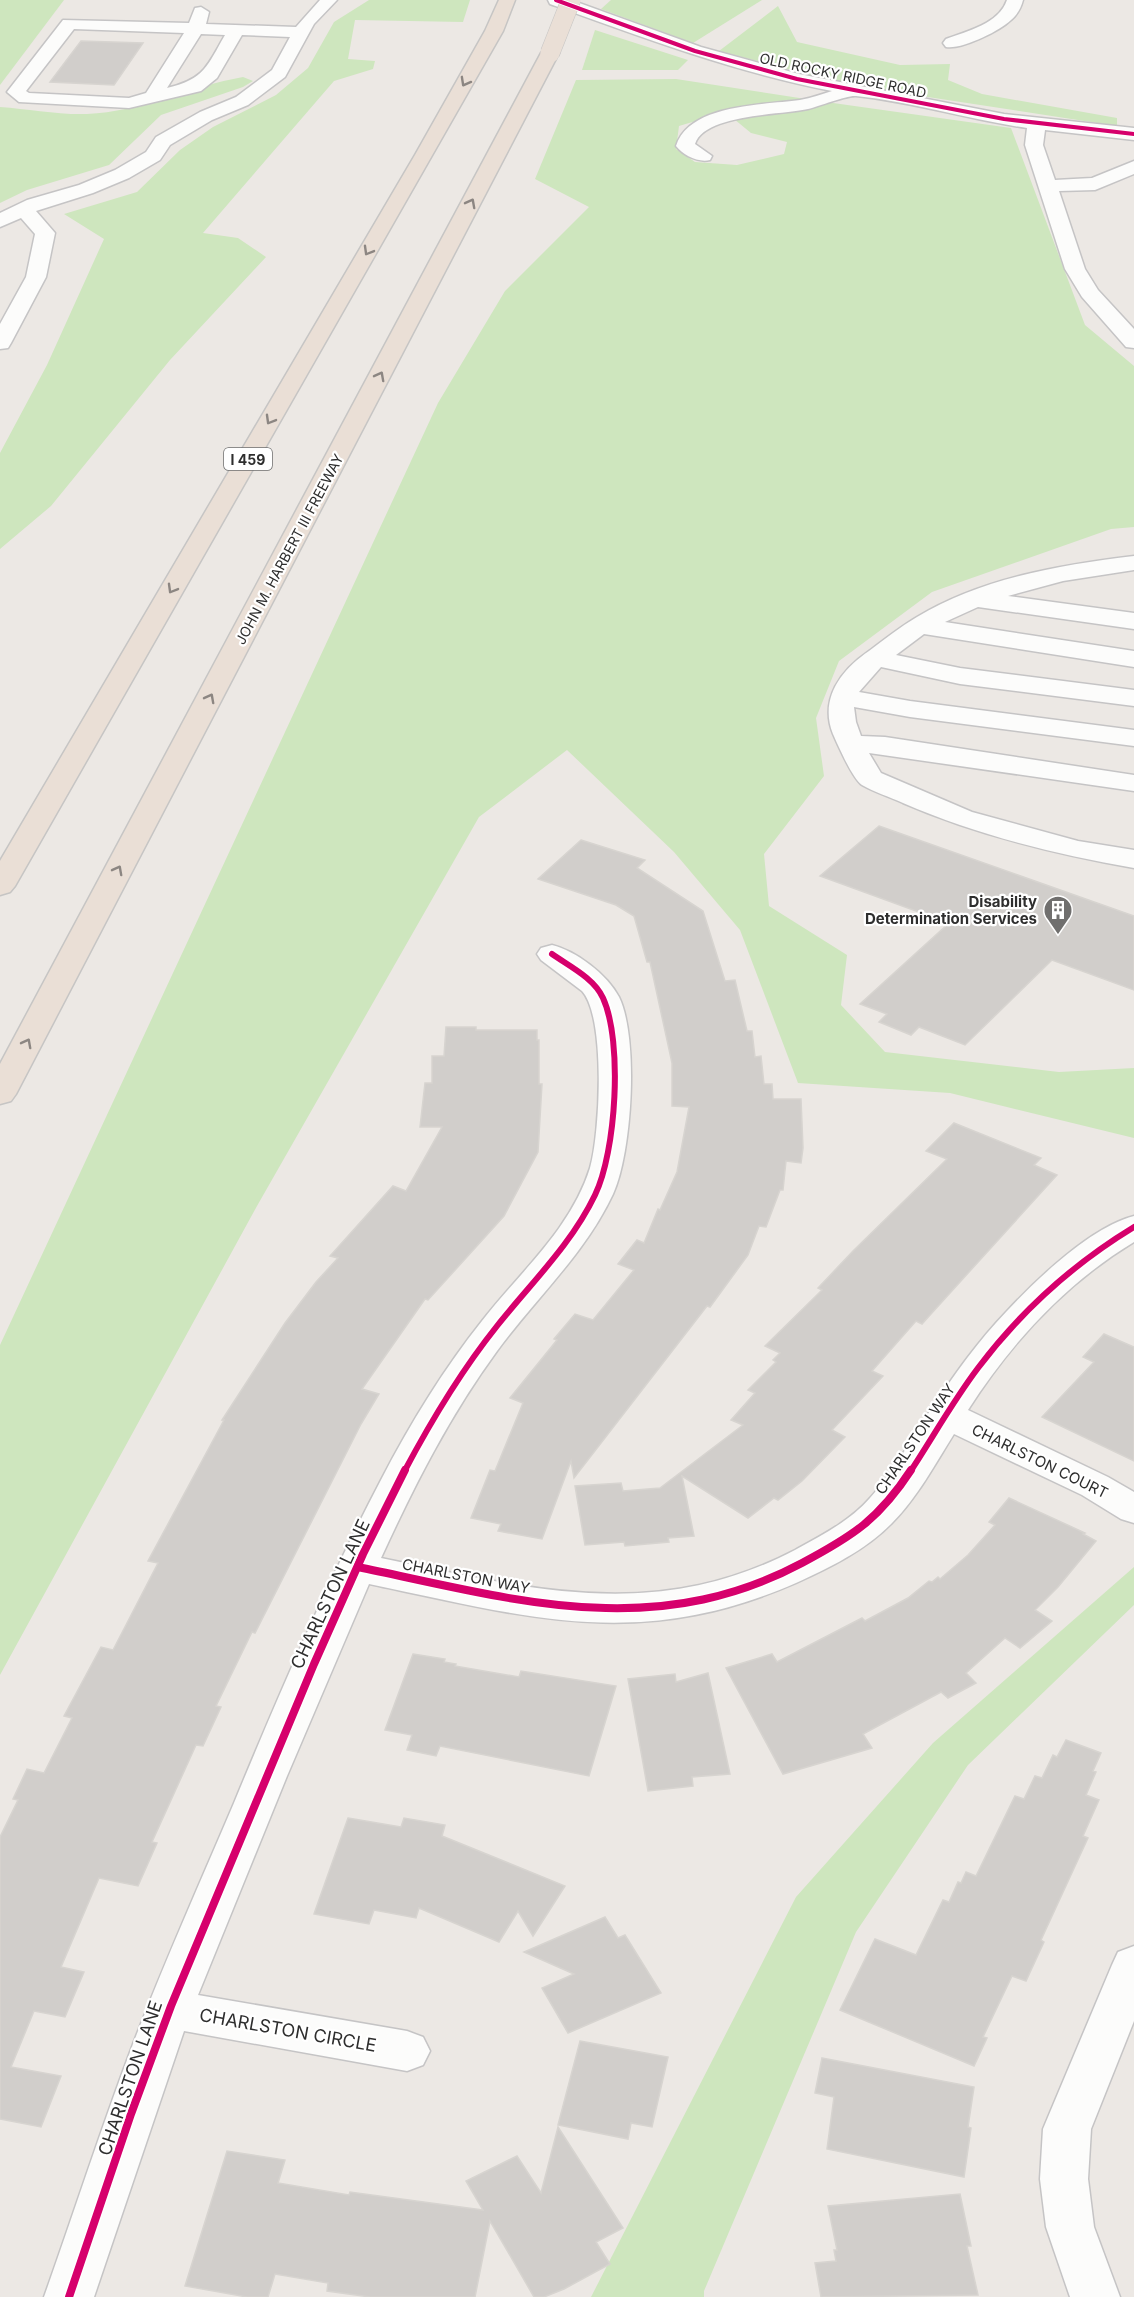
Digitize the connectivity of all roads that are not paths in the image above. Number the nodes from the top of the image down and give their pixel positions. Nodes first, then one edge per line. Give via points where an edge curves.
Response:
1 (329, 0) edge
2 (507, 0) edge
3 (556, 0) edge
4 (571, 0) edge
5 (1015, 0) edge
6 (196, 28) junction
7 (236, 30) junction
8 (300, 32) junction
9 (952, 43) dead end
10 (850, 91) junction
11 (153, 97) junction
12 (1036, 124) junction
13 (1134, 134) edge
14 (703, 156) dead end
15 (1134, 167) edge
16 (1048, 186) junction
17 (24, 209) junction
18 (0, 221) edge
19 (1133, 340) edge
20 (0, 343) edge
21 (1134, 563) edge
22 (976, 599) junction
23 (1134, 621) edge
24 (919, 626) junction
25 (875, 658) junction
26 (1134, 659) edge
27 (844, 697) junction
28 (1134, 698) edge
29 (1134, 738) edge
30 (853, 744) junction
31 (1134, 783) edge
32 (1134, 859) edge
33 (0, 886) edge
34 (552, 954) dead end
35 (0, 1094) edge
36 (1134, 1227) edge
37 (946, 1415) junction
38 (1134, 1509) edge
39 (358, 1567) junction
40 (1134, 1965) edge
41 (170, 2009) junction
42 (407, 2051) dead end
43 (69, 2297) edge
44 (1095, 2297) edge

1 - 8 street
2 -> 33 highway, I 459 via 494,31
3 - 10 street, OLD ROCKY RIDGE ROAD via 704,53
35 -> 4 highway, JOHN M. HARBERT III FREEWAY, bridge via 550,53
5 - 9 street via 1014,8 1003,19
6 - 7 street
6 - 11 street
6 - 11 street via 69,24 16,92 25,98 129,103
7 - 8 street
7 - 11 street via 212,74 195,87
8 - 17 street via 279,73 242,101 163,141 153,156 122,174
10 - 12 street, OLD ROCKY RIDGE ROAD
10 - 14 street via 704,124 690,131 684,141 691,151
12 - 13 street, OLD ROCKY RIDGE ROAD
12 - 16 street via 1035,145
15 - 16 street via 1095,184
16 - 19 street via 1075,269 1089,293
17 - 18 street
17 - 20 street via 45,233 36,277
21 - 22 street via 1020,582
22 - 23 street
22 - 24 street
24 - 25 street
24 - 26 street
25 - 27 street via 857,675
25 - 28 street via 960,676
27 - 29 street
27 - 30 street via 843,723
30 - 31 street via 885,745
30 - 32 street via 870,778 962,818 1076,849
34 - 39 street, CHARLSTON LANE via 590,981 609,1013 614,1099 607,1166 581,1224 464,1370 428,1428
36 - 37 street, CHARLSTON WAY via 1082,1261 1044,1293 978,1368
37 - 38 street, CHARLSTON COURT via 1095,1486
37 - 39 street, CHARLSTON WAY via 878,1514 842,1542 808,1561 772,1579 728,1593 626,1610 570,1608
39 - 41 street, CHARLSTON LANE
40 - 44 street via 1067,2129 1064,2179 1070,2227
41 - 42 street, CHARLSTON CIRCLE
41 - 43 street, CHARLSTON LANE

